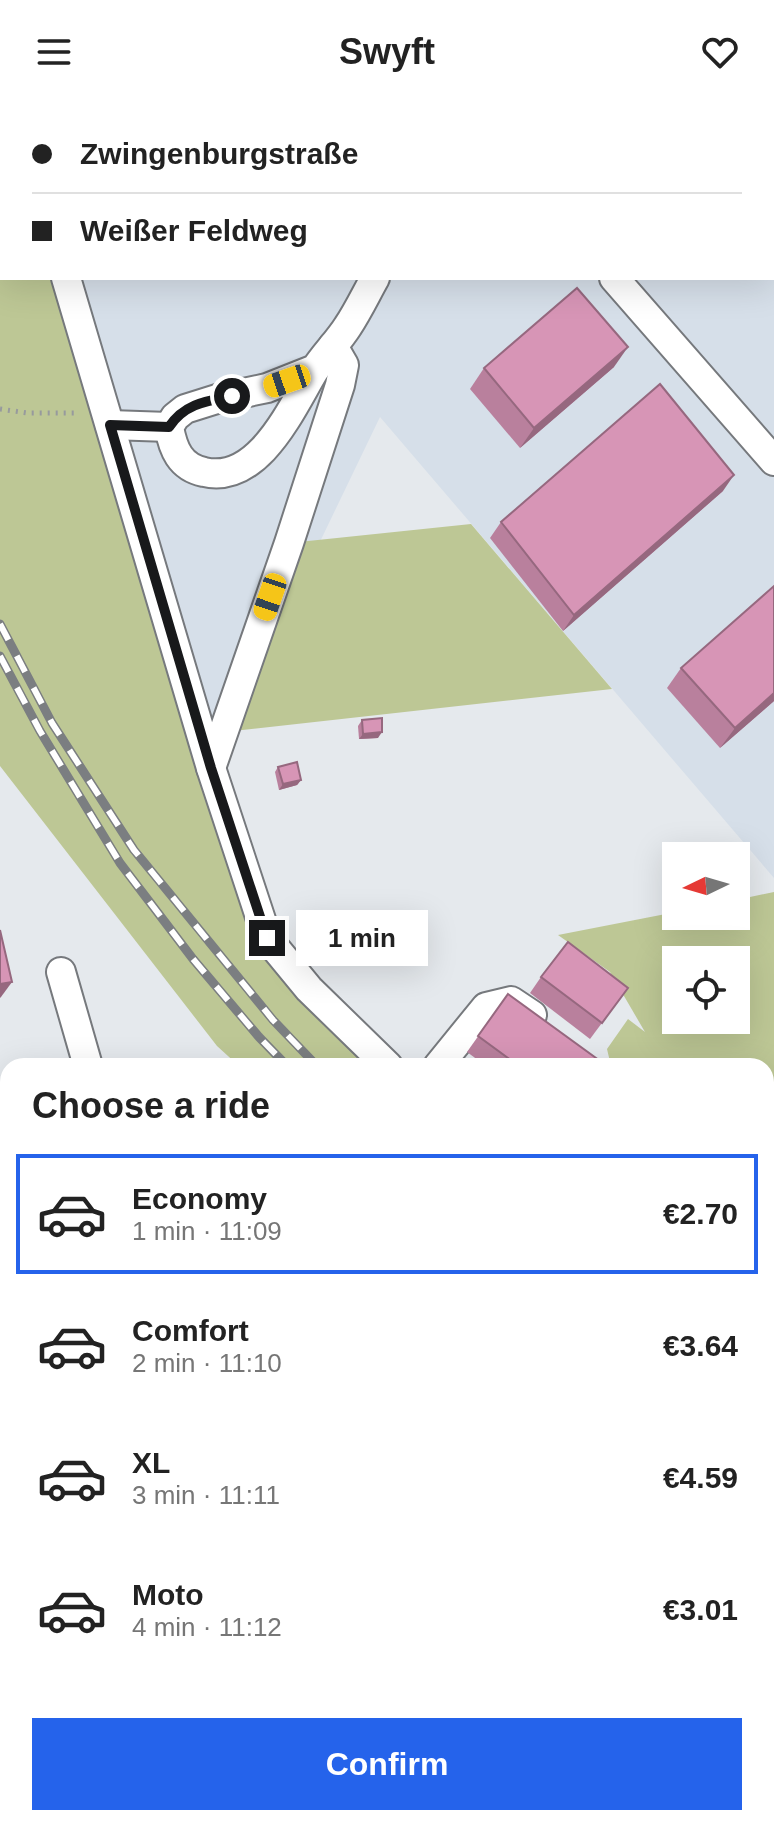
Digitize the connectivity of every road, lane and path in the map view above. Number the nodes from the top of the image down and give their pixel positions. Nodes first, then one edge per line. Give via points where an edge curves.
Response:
1 (67, 280) edge
2 (374, 280) edge
3 (616, 280) edge
4 (333, 346) junction
5 (315, 369) junction
6 (0, 409) edge
7 (108, 419) junction
8 (169, 427) junction
9 (774, 461) edge
10 (211, 768) junction
11 (61, 972) dead end
12 (549, 1026) edge
13 (86, 1058) edge
14 (380, 1058) edge
15 (445, 1058) edge

1 - 7 street
2 - 4 street
3 - 9 street
4 - 5 street
4 - 10 street via 344,365 340,385
5 - 8 street via 267,388 185,409
5 - 8 street via 285,422 243,466 210,474 196,470 176,453
6 - 7 path
7 - 8 street
7 - 10 street
10 - 14 street via 267,938 309,989
11 - 13 street
12 - 15 street via 511,1001 486,1007

